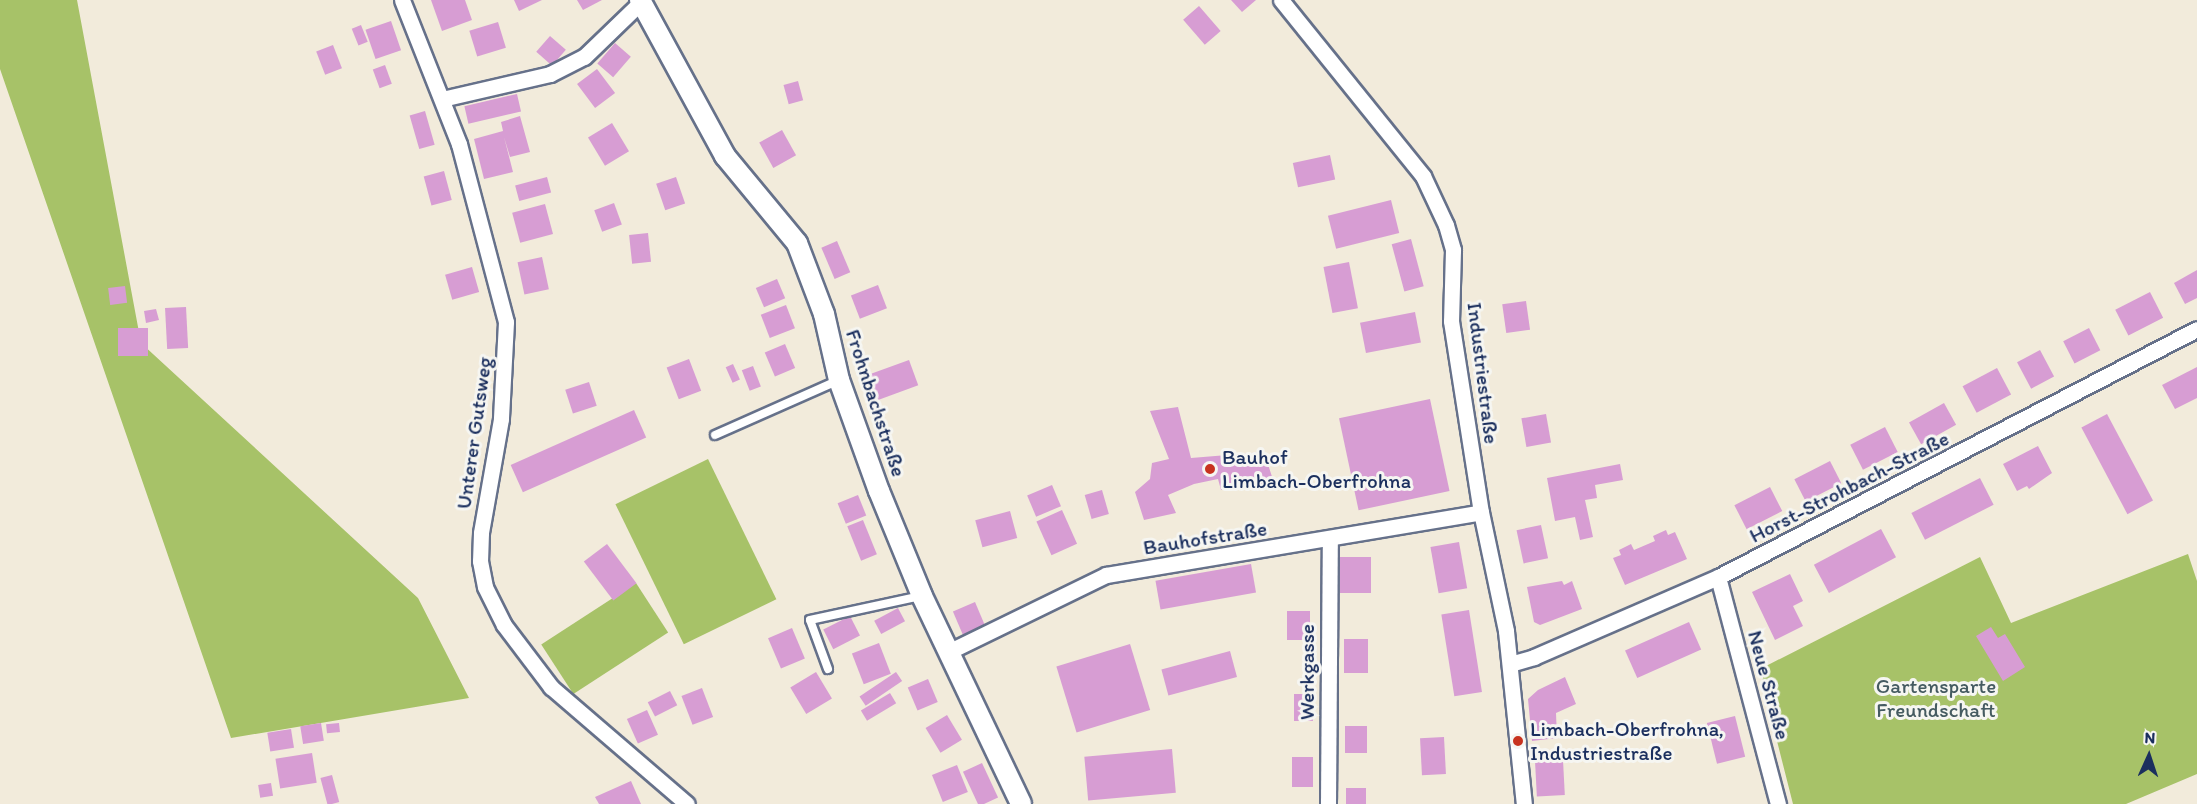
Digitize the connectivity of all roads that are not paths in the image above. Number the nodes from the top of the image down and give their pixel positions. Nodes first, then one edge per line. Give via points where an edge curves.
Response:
1 (402, 0) edge
2 (1281, 0) edge
3 (640, 1) edge
4 (442, 99) junction
5 (2197, 329) edge
6 (839, 380) junction
7 (715, 435) dead end
8 (1481, 512) junction
9 (1330, 539) junction
10 (1718, 577) junction
11 (922, 596) junction
12 (950, 651) junction
13 (1510, 664) junction
14 (828, 669) dead end
15 (687, 804) edge
16 (1021, 804) edge
17 (1328, 804) edge
18 (1524, 804) edge
19 (1778, 804) edge

1 - 4 street, Unterer Gutsweg
2 - 8 street, Industriestraße via 1423,176 1446,225 1453,250 1451,321
3 - 4 street, Frohnbachstraße via 584,57 550,74
3 - 6 street, Frohnbachstraße via 725,156 797,243 824,314
4 - 15 street, Unterer Gutsweg via 480,217 506,322 501,419 480,561 485,587 504,625 551,687
5 - 10 street, Horst-Strohbach-Straße
6 - 7 lane
6 - 11 street, Frohnbachstraße
8 - 9 street, Bauhofstraße
8 - 13 street, Industriestraße
9 - 12 street, Bauhofstraße via 1106,575
9 - 17 street, Werkgasse
10 - 13 street, Horst-Strohbach-Straße
10 - 19 street, Neue Straße
11 - 12 street, Frohnbachstraße
11 - 14 lane via 810,620
12 - 16 street, Frohnbachstraße
13 - 18 street, Industriestraße

